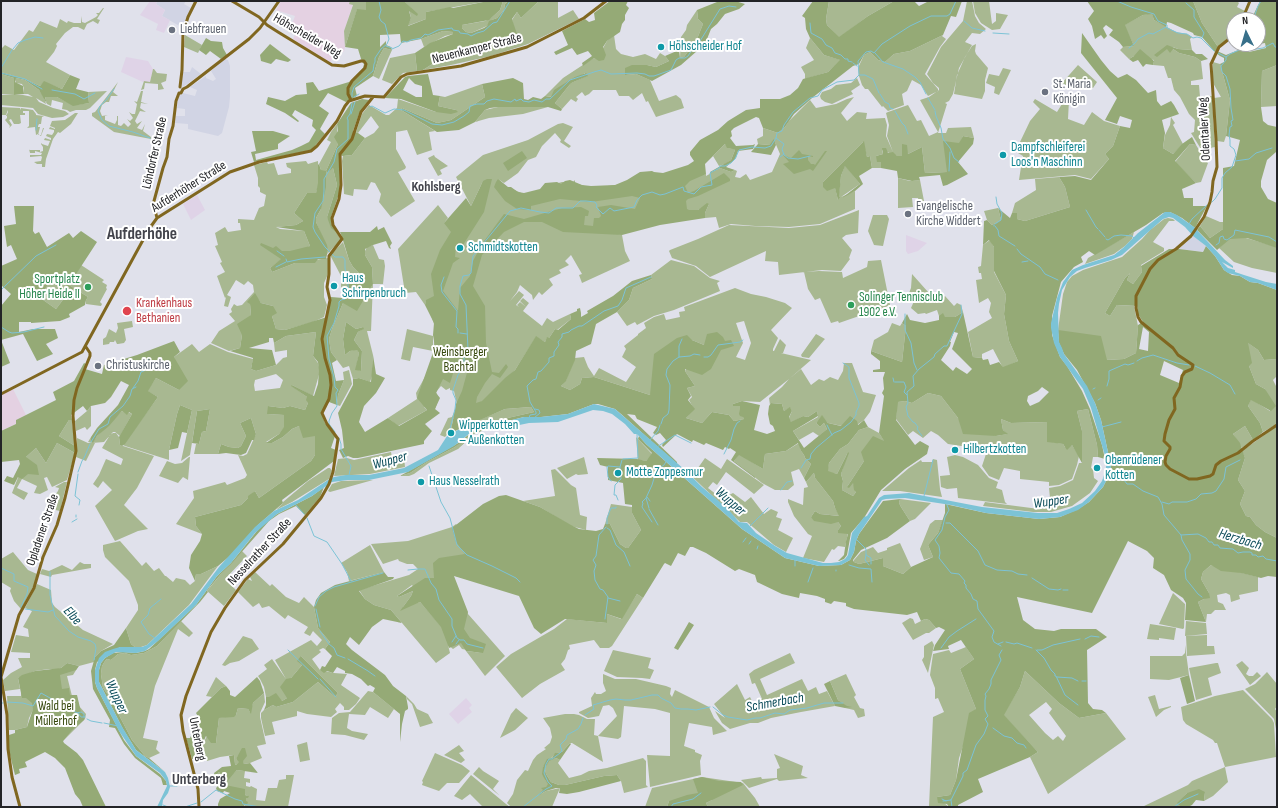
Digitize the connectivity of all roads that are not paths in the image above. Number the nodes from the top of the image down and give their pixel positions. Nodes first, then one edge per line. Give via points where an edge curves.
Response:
1 (196, 1) edge
2 (232, 1) edge
3 (279, 1) edge
4 (606, 1) edge
5 (1250, 1) edge
6 (1245, 12) edge
7 (264, 22) junction
8 (1226, 41) edge
9 (181, 88) junction
10 (365, 96) junction
11 (373, 96) junction
12 (351, 100) junction
13 (370, 102) junction
14 (157, 218) junction
15 (86, 347) junction
16 (1, 394) edge
17 (1277, 425) edge
18 (203, 653) joint
19 (20, 807) edge
20 (200, 807) edge

1 - 9 main road, Löhdorfer Straße via 183,33
2 - 7 main road
3 - 7 main road
4 - 11 main road, Neuenkamper Straße via 582,19 527,47 461,66 407,74 385,96
5 - 6 main road
7 - 9 main road via 249,39 197,80
7 - 12 main road, Höhscheider Weg via 332,65 344,66 365,62 365,68 348,88
8 - 17 main road, Odentaler Weg via 1219,47 1211,64 1217,168 1210,202 1198,228 1180,246 1154,264 1142,282 1136,296 1138,318 1193,367 1183,373 1174,398 1175,408 1165,434 1164,441 1170,447 1165,462 1170,470 1189,479 1210,476 1220,460 1238,453
9 - 14 main road, Löhdorfer Straße via 177,89 179,93 168,154 154,201
10 - 11 main road
10 - 12 main road
10 - 13 main road
11 - 13 main road
12 - 14 main road, Aufderhöher Straße via 311,151 259,162 230,172
13 - 18 main road, Nesselrather Straße via 362,112 352,139 340,154 341,185 332,218 333,225 342,239 329,256 327,286 330,300 322,339 331,385 329,399 322,413 326,424 338,440 335,466 326,491 285,542 250,574 241,586 216,622
14 - 15 main road, Aufderhöher Straße
15 - 16 main road via 80,354
15 - 19 main road, Opladener Straße via 90,356 76,392 73,409 75,456 57,525 34,588 20,615 2,672 8,749
18 - 20 main road, Unterberg via 184,702 181,718

